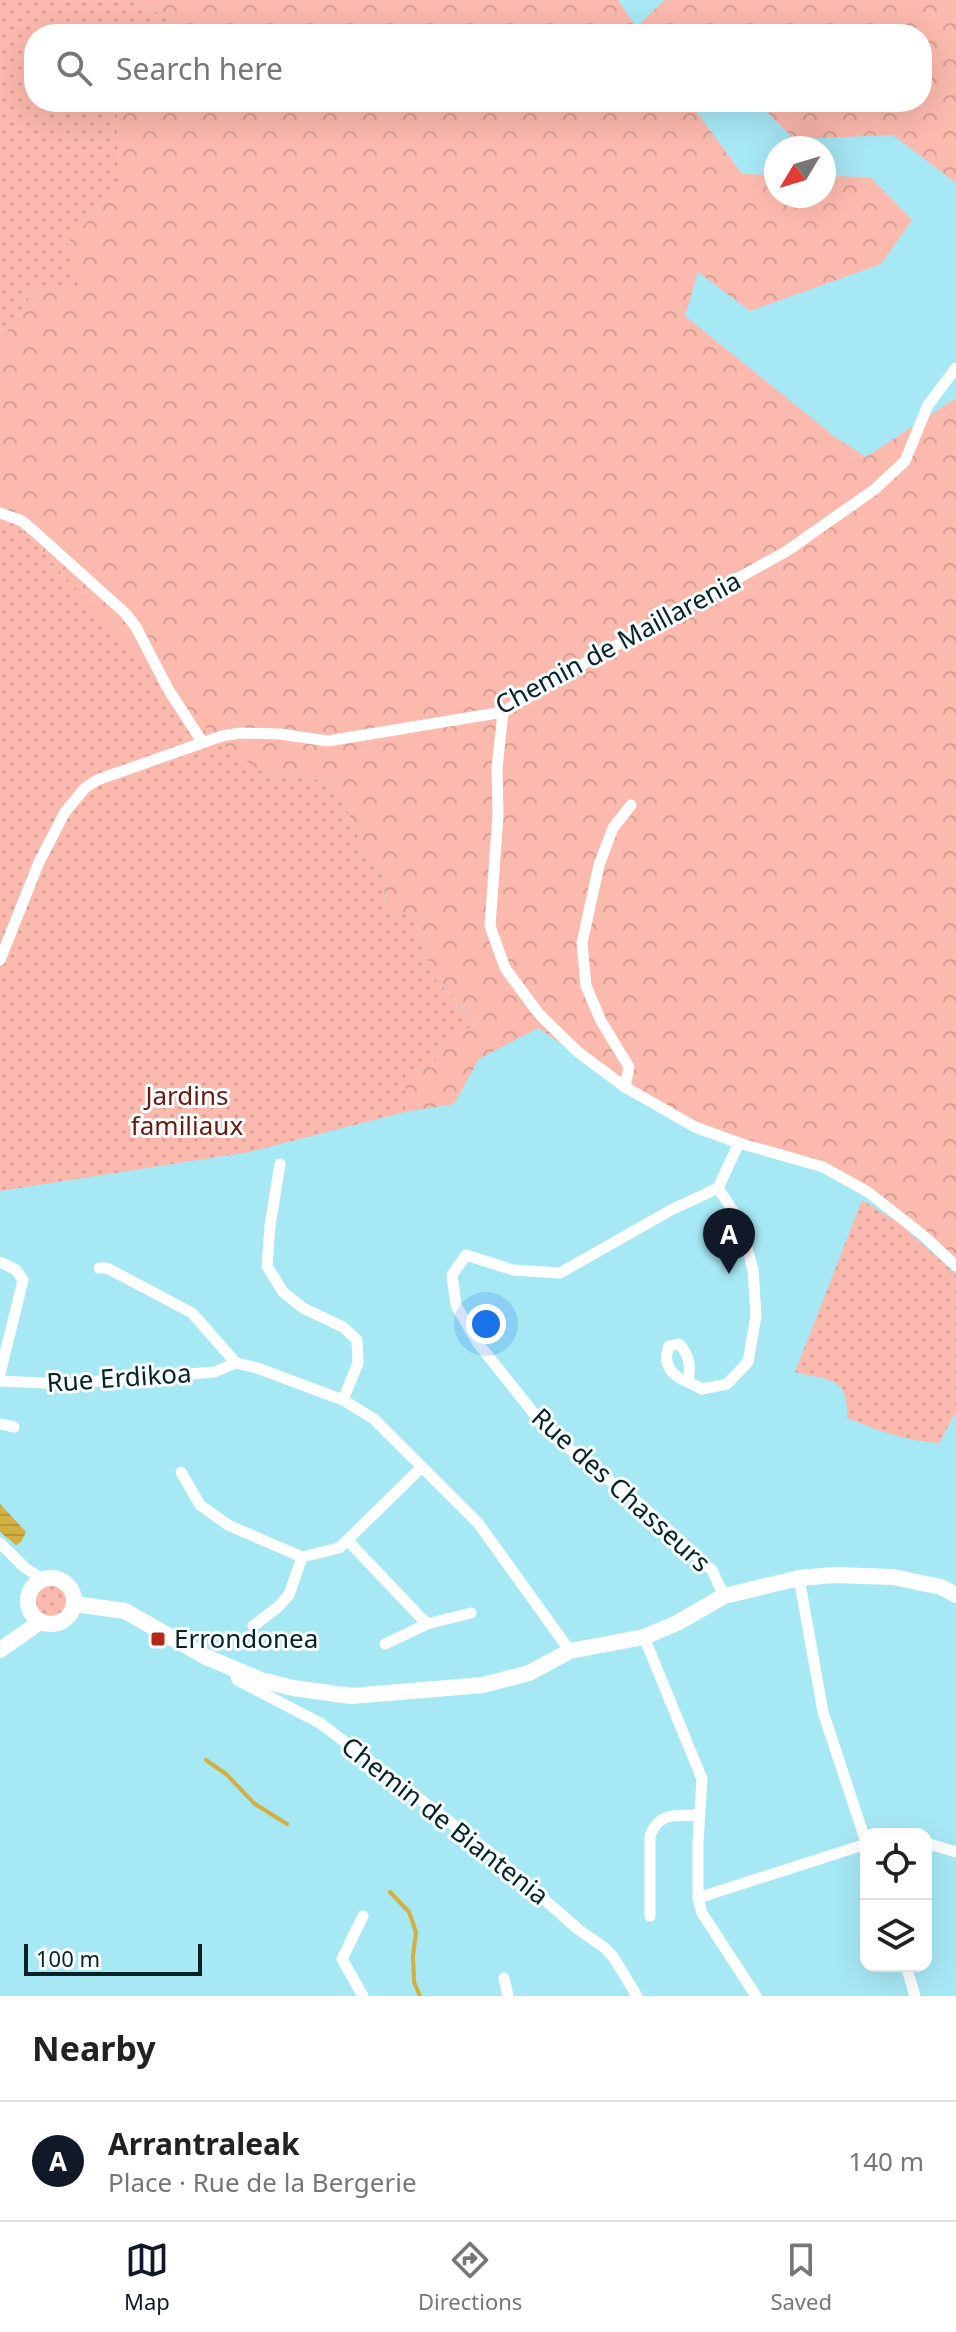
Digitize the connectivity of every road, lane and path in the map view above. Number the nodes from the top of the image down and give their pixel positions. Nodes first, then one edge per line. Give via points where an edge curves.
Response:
1 (956, 368) edge
2 (0, 513) edge
3 (503, 712) junction
4 (203, 743) junction
5 (631, 805) dead end
6 (0, 960) edge
7 (625, 1087) junction
8 (739, 1143) junction
9 (280, 1164) dead end
10 (718, 1188) junction
11 (0, 1262) edge
12 (956, 1266) edge
13 (99, 1268) dead end
14 (236, 1363) junction
15 (0, 1374) edge
16 (0, 1381) edge
17 (688, 1382) dead end
18 (343, 1400) junction
19 (0, 1424) edge
20 (14, 1427) dead end
21 (421, 1468) junction
22 (181, 1472) dead end
23 (348, 1541) junction
24 (0, 1543) edge
25 (302, 1557) junction
26 (799, 1578) junction
27 (42, 1579) junction
28 (956, 1595) edge
29 (724, 1596) junction
30 (75, 1604) junction
31 (471, 1613) dead end
32 (40, 1622) junction
33 (427, 1624) junction
34 (253, 1626) dead end
35 (644, 1637) junction
36 (385, 1644) dead end
37 (0, 1650) edge
38 (570, 1651) junction
39 (235, 1670) junction
40 (699, 1815) junction
41 (861, 1828) edge
42 (860, 1845) edge
43 (932, 1845) edge
44 (956, 1852) edge
45 (698, 1898) junction
46 (363, 1916) dead end
47 (650, 1916) dead end
48 (908, 1972) edge
49 (504, 1978) dead end
50 (363, 1996) edge
51 (508, 1996) edge
52 (637, 1996) edge
53 (756, 1996) edge
54 (915, 1996) edge

1 - 3 street, Chemin de Maillarenia via 928,405 905,461 875,489 787,551
2 - 4 street via 22,521 125,613
3 - 4 street, Chemin de Maillarenia via 328,741 240,733
3 - 7 street via 490,926 505,968 539,1014
4 - 6 street, Chemin de Maillarenia via 97,780 74,799 39,862
5 - 7 street via 613,828 599,865 582,943 586,986 629,1067
7 - 8 street via 695,1127
8 - 10 street
8 - 12 street via 823,1167 846,1179
9 - 18 street via 267,1266 283,1292 357,1340 358,1363
10 - 17 street via 739,1220 753,1269 756,1316 748,1362 727,1384 702,1389
10 - 29 street, Rue des Chasseurs via 560,1273 513,1270 466,1255 452,1275 456,1305 477,1342 540,1421 712,1570
11 - 15 street via 23,1280
13 - 14 street via 192,1313
14 - 16 street, Rue Erdikoa via 214,1372 64,1384
14 - 18 street
18 - 21 street via 374,1419
19 - 20 street
21 - 23 street
21 - 38 street via 478,1523
22 - 25 street via 200,1505 219,1519
23 - 25 street
23 - 33 street
24 - 27 street
25 - 34 street via 289,1595
26 - 28 main road via 893,1577
26 - 29 main road
26 - 41 street via 823,1712
27 - 30 main road via 66,1582
27 - 32 main road via 33,1585 28,1606
29 - 35 main road
30 - 32 main road via 64,1621
30 - 39 main road via 125,1611
31 - 33 street
32 - 37 main road
33 - 36 street
35 - 38 main road
35 - 40 street via 702,1779
38 - 39 main road via 529,1673 483,1685 379,1695 293,1688
39 - 52 street, Chemin de Biantenia via 237,1680 320,1723 520,1876 605,1948
40 - 45 street
40 - 47 street via 669,1817 654,1825
42 - 45 street
43 - 44 street
45 - 53 street via 702,1913
46 - 50 street via 342,1959
48 - 54 street
49 - 51 street

